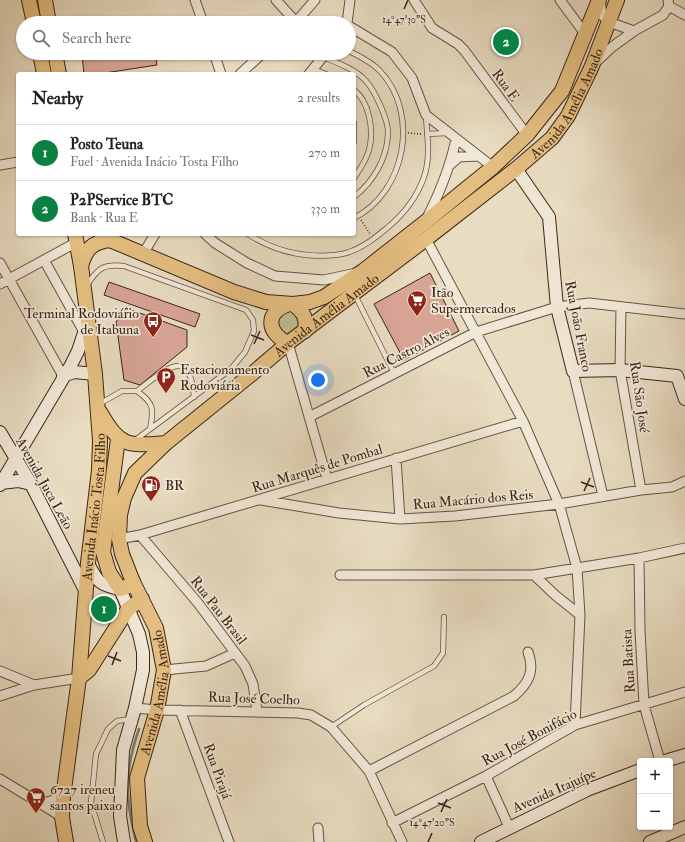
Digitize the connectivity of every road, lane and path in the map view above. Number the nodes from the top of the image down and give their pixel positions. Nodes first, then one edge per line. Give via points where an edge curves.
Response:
1 (29, 0) edge
2 (45, 0) edge
3 (195, 0) edge
4 (276, 0) edge
5 (315, 0) edge
6 (350, 0) edge
7 (414, 0) edge
8 (560, 0) edge
9 (600, 0) edge
10 (617, 0) edge
11 (668, 3) edge
12 (685, 15) edge
13 (32, 16) edge
14 (48, 16) edge
15 (201, 16) edge
16 (291, 16) edge
17 (301, 16) edge
18 (348, 16) edge
19 (609, 22) junction
20 (356, 30) edge
21 (634, 31) junction
22 (586, 35) junction
23 (356, 54) edge
24 (41, 60) edge
25 (56, 60) edge
26 (216, 60) edge
27 (255, 60) edge
28 (320, 60) edge
29 (333, 60) edge
30 (592, 66) junction
31 (44, 72) edge
32 (59, 72) edge
33 (220, 72) edge
34 (242, 72) edge
35 (311, 72) edge
36 (354, 72) edge
37 (356, 74) edge
38 (356, 93) edge
39 (426, 115) junction
40 (427, 134) junction
41 (527, 135) junction
42 (452, 136) junction
43 (478, 156) junction
44 (16, 162) edge
45 (0, 165) edge
46 (450, 166) junction
47 (493, 167) junction
48 (516, 169) junction
49 (356, 175) edge
50 (356, 195) edge
51 (356, 217) edge
52 (424, 223) junction
53 (154, 236) edge
54 (207, 236) edge
55 (251, 236) edge
56 (76, 238) edge
57 (113, 238) edge
58 (374, 239) junction
59 (426, 239) junction
60 (143, 254) junction
61 (44, 260) junction
62 (0, 263) edge
63 (81, 266) junction
64 (363, 271) junction
65 (10, 279) junction
66 (0, 284) edge
67 (84, 290) junction
68 (355, 294) junction
69 (291, 304) junction
70 (621, 306) junction
71 (558, 307) junction
72 (685, 314) edge
73 (86, 327) junction
74 (305, 331) junction
75 (476, 332) junction
76 (288, 343) junction
77 (620, 370) junction
78 (573, 371) junction
79 (394, 373) junction
80 (95, 374) junction
81 (63, 376) junction
82 (681, 377) edge
83 (137, 390) junction
84 (194, 397) junction
85 (685, 399) edge
86 (99, 407) junction
87 (309, 417) junction
88 (523, 421) junction
89 (150, 429) junction
90 (0, 432) edge
91 (124, 441) junction
92 (166, 443) junction
93 (396, 458) junction
94 (16, 459) junction
95 (327, 479) junction
96 (685, 481) edge
97 (0, 484) edge
98 (31, 484) junction
99 (641, 490) junction
100 (603, 496) junction
101 (261, 500) junction
102 (560, 504) junction
103 (400, 519) junction
104 (140, 535) junction
105 (119, 539) junction
106 (685, 548) edge
107 (639, 558) junction
108 (88, 563) junction
109 (577, 568) junction
110 (74, 570) junction
111 (534, 575) junction
112 (340, 576) dead end
113 (133, 582) junction
114 (120, 589) junction
115 (86, 592) junction
116 (142, 599) junction
117 (128, 609) junction
118 (580, 615) junction
119 (444, 617) dead end
120 (528, 652) dead end
121 (235, 653) junction
122 (164, 670) junction
123 (0, 671) edge
124 (79, 678) junction
125 (34, 685) junction
126 (685, 692) edge
127 (0, 696) edge
128 (644, 705) junction
129 (157, 710) junction
130 (180, 710) junction
131 (257, 711) junction
132 (134, 713) junction
133 (575, 725) junction
134 (330, 727) junction
135 (685, 755) edge
136 (659, 758) edge
137 (673, 759) edge
138 (369, 771) junction
139 (637, 771) edge
140 (486, 776) junction
141 (0, 780) edge
142 (63, 797) junction
143 (41, 804) junction
144 (62, 817) junction
145 (392, 823) junction
146 (509, 827) junction
147 (685, 827) edge
148 (318, 828) dead end
149 (66, 842) edge
150 (103, 842) edge
151 (124, 842) edge
152 (145, 842) edge
153 (229, 842) edge
154 (319, 842) edge
155 (402, 842) edge
156 (481, 842) edge
157 (650, 842) edge

1 - 13 main road
2 - 14 main road
3 - 15 street
4 - 16 street
5 - 17 street
6 - 18 street
7 - 41 street, Rua E via 432,28 464,50
8 - 22 street
9 - 19 street via 602,15
9 - 22 main road, Avenida Amélia Amado
10 - 19 main road, Avenida Amélia Amado
11 - 12 street
11 - 21 street via 663,15
19 - 21 street
19 - 30 main road, Avenida Amélia Amado
20 - 39 street via 392,52 400,61 412,78
21 - 30 street
22 - 41 main road, Avenida Amélia Amado via 562,91
23 - 51 lane via 380,70 394,92 402,117 403,133 401,157 393,180 380,199
24 - 31 main road
25 - 32 main road
26 - 33 street
27 - 34 street
28 - 35 street
29 - 36 lane
30 - 48 main road, Avenida Amélia Amado via 568,116 552,138
37 - 50 lane via 365,80 379,100 389,133 384,154 373,178
38 - 49 lane via 367,109 371,133 369,151
39 - 40 lane
39 - 42 street
40 - 42 lane
40 - 58 lane via 429,155 424,176 414,198 398,219
41 - 47 main road, Avenida Amélia Amado
42 - 43 street
42 - 46 street
43 - 46 street via 459,157
43 - 47 street
44 - 45 street
46 - 52 street
47 - 52 main road, Avenida Amélia Amado
48 - 59 main road, Avenida Amélia Amado
48 - 71 street, Rua João Franco via 549,216
51 - 58 path
52 - 64 main road, Avenida Amélia Amado
53 - 60 street
54 - 64 street via 247,263 275,276 324,280
55 - 58 lane via 260,242 294,254 319,256 348,253
56 - 61 street
56 - 63 main road, Avenida Inácio Tosta Filho
57 - 60 main road, Avenida Amélia Amado
57 - 63 main road via 89,247
59 - 68 main road, Avenida Amélia Amado
59 - 75 street
60 - 69 main road, Avenida Amélia Amado via 234,292 266,302
61 - 65 street
61 - 73 street
62 - 65 street
63 - 67 main road, Avenida Inácio Tosta Filho
64 - 69 main road, Avenida Amélia Amado via 324,297
65 - 66 street
65 - 81 street
67 - 73 main road, Avenida Inácio Tosta Filho
67 - 84 lane via 98,269 110,265 124,266 246,310 253,320 254,331 245,352 231,369
68 - 74 main road, Avenida Amélia Amado
68 - 79 lane
69 - 74 main road via 304,313
69 - 76 main road via 278,309 271,326 276,336
70 - 71 street, Rua Castro Alves via 589,303
70 - 72 street, Rua Castro Alves
70 - 77 street, Rua São José
71 - 75 street, Rua Castro Alves
71 - 78 street, Rua João Franco
73 - 80 main road, Avenida Inácio Tosta Filho
73 - 81 street via 78,351
74 - 76 main road, Avenida Amélia Amado
75 - 79 street, Rua Castro Alves
75 - 88 street
76 - 87 street
76 - 92 main road, Avenida Amélia Amado
77 - 78 street
77 - 82 street
77 - 99 street, Rua São José
78 - 100 street, Rua João Franco
79 - 87 street, Rua Castro Alves
80 - 81 street via 74,372
80 - 86 main road, Avenida Inácio Tosta Filho
81 - 94 street
82 - 85 street
83 - 84 lane via 169,368 178,365 189,371
83 - 86 lane via 122,391
83 - 89 lane via 152,406
84 - 89 lane
86 - 91 main road
86 - 108 main road, Avenida Inácio Tosta Filho via 99,470
87 - 95 street
88 - 93 street, Rua Marquês de Pombal
88 - 102 street
89 - 91 lane
90 - 94 street, Avenida Juca Leão
91 - 92 main road
91 - 114 main road via 103,552 109,572
92 - 105 main road, Avenida Amélia Amado via 135,474 129,485 120,515
93 - 95 street, Rua Marquês de Pombal
93 - 103 street
94 - 97 street
94 - 98 street, Avenida Juca Leão
95 - 101 street, Rua Marquês de Pombal
96 - 99 street, Rua Macário dos Reis via 672,487
97 - 98 street via 18,481
98 - 110 street, Avenida Juca Leão
99 - 100 street, Rua Macário dos Reis
100 - 102 street, Rua Macário dos Reis
101 - 103 street, Rua Macário dos Reis via 346,514
101 - 104 street, Rua Marquês de Pombal
102 - 103 street, Rua Macário dos Reis via 455,516
102 - 109 street
104 - 105 street, Rua Marquês de Pombal
104 - 121 street, Rua Pau Brasil via 198,603
105 - 113 main road, Avenida Amélia Amado
106 - 107 street
107 - 109 street
107 - 128 street, Rua Batista
108 - 110 street via 82,572
108 - 114 street via 99,582
108 - 115 main road, Avenida Inácio Tosta Filho
109 - 111 street
109 - 118 street
110 - 115 street, Avenida Juca Leão
111 - 112 street
111 - 118 street
113 - 114 main road
113 - 116 main road, Avenida Amélia Amado
114 - 117 street, Avenida Amélia Amado
115 - 124 main road, Avenida Inácio Tosta Filho
116 - 117 main road
116 - 122 main road, Avenida Amélia Amado via 156,628
117 - 124 main road via 89,670
117 - 132 street, Avenida Amélia Amado via 139,634 143,652 143,670
118 - 133 street
119 - 134 lane via 443,653 434,666
120 - 138 street via 532,672 514,696
121 - 122 street via 206,666
121 - 131 street, Rua Pau Brasil via 245,666 253,684
122 - 129 main road, Avenida Amélia Amado
123 - 125 street
124 - 125 street
124 - 142 main road, Avenida Inácio Tosta Filho
125 - 127 street
126 - 128 street, Rua José Bonifácio
128 - 133 street, Rua José Bonifácio
128 - 136 street, Rua Batista
129 - 130 street, Rua José Coelho
129 - 132 street, Rua José Coelho
129 - 152 main road, Avenida Amélia Amado via 138,778 140,826
130 - 131 street, Rua José Coelho
130 - 153 street, Rua Pirajá
131 - 134 street, Rua José Coelho via 311,715
132 - 150 lane via 117,721 108,729 96,754 91,803
132 - 151 street, Avenida Amélia Amado via 123,750 120,816
133 - 140 street, Rua José Bonifácio
134 - 138 street, Rua José Coelho
135 - 137 street
138 - 145 street, Rua José Coelho
139 - 146 street, Avenida Itajuípe via 587,790
140 - 145 street, Rua José Bonifácio
140 - 146 street
141 - 143 street
142 - 143 street
142 - 144 main road, Avenida Inácio Tosta Filho
143 - 144 street
144 - 149 main road, Avenida Inácio Tosta Filho
145 - 155 street, Rua José Coelho
146 - 156 street, Avenida Itajuípe
147 - 157 street
148 - 154 street

